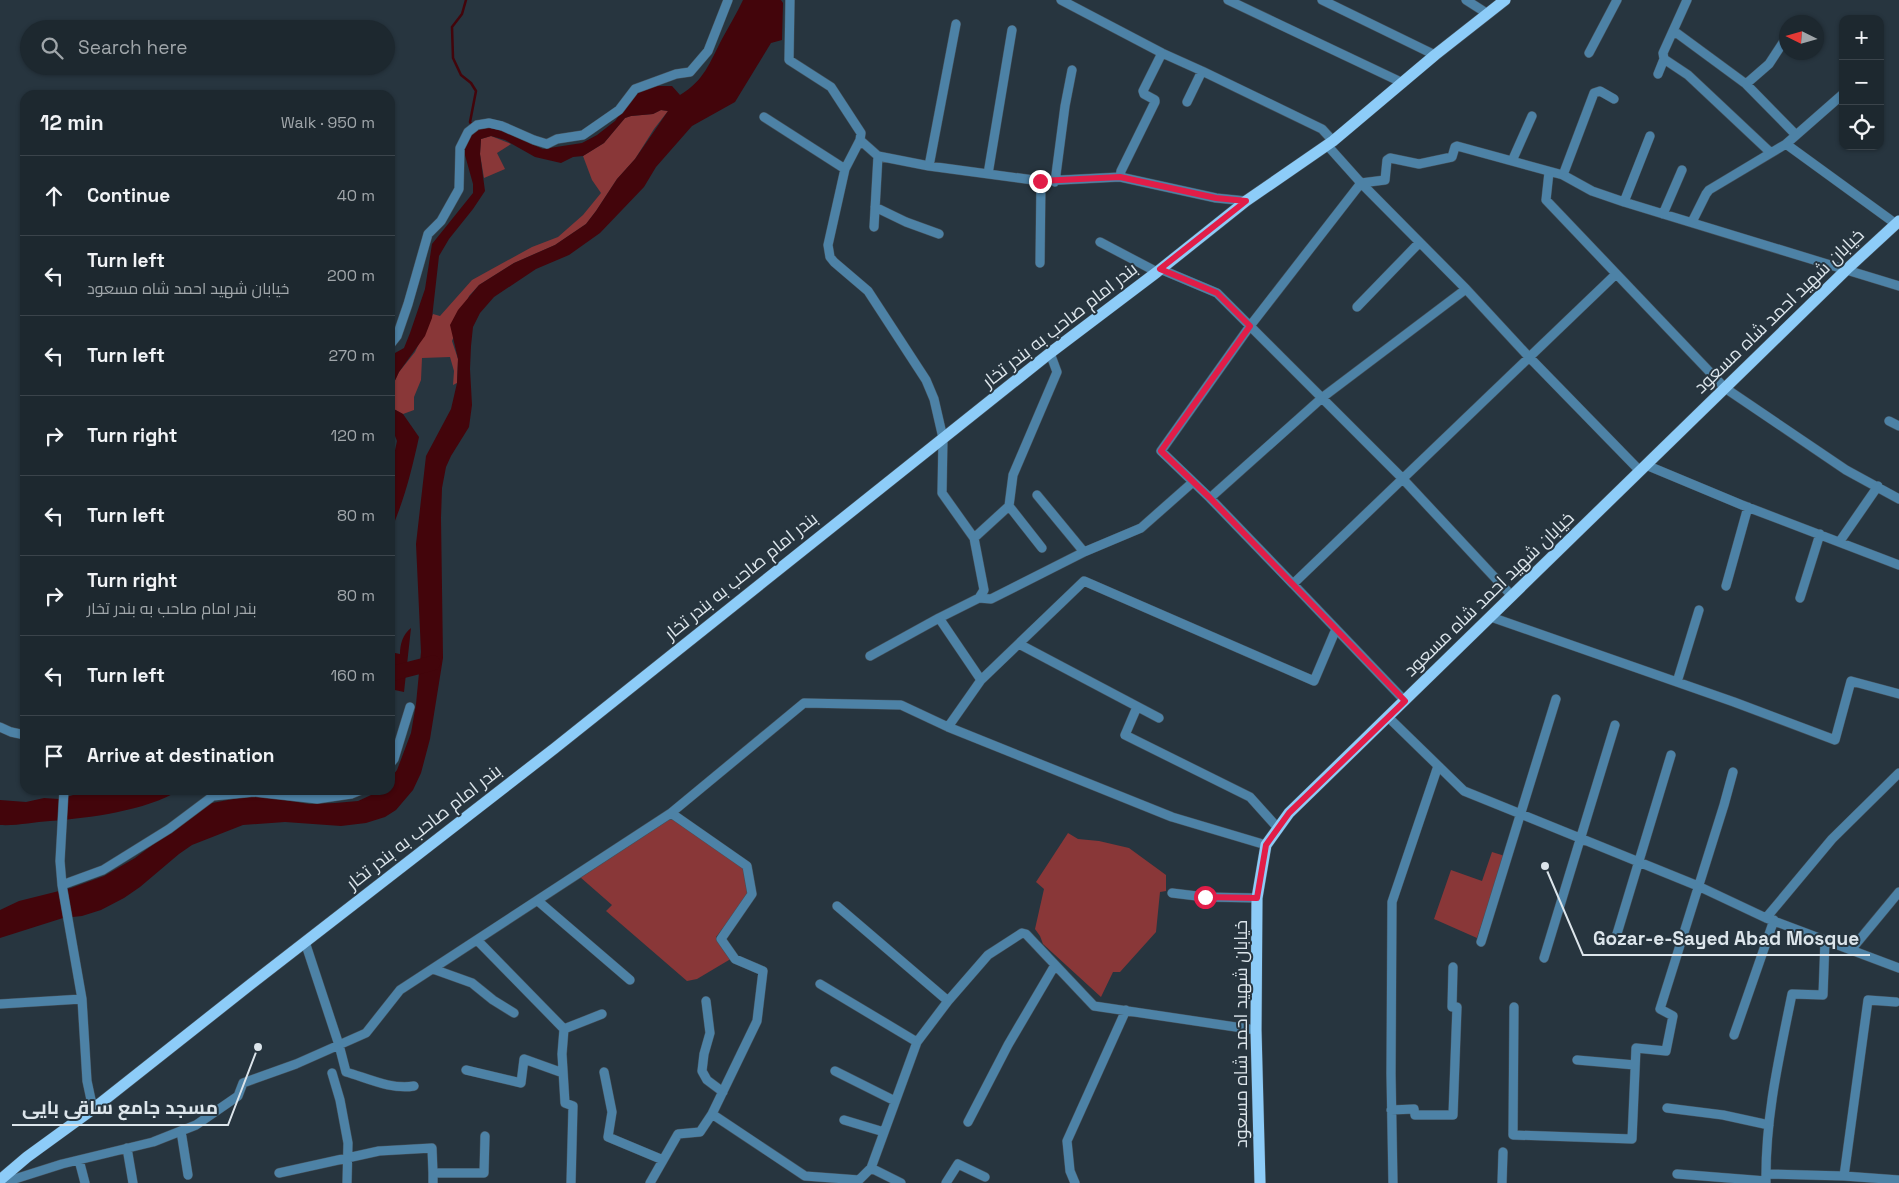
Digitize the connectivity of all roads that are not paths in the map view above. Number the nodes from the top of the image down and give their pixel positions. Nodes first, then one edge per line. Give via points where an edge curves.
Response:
1 (728, 0) edge
2 (790, 0) edge
3 (1061, 0) edge
4 (1228, 0) edge
5 (1322, 0) edge
6 (1466, 0) edge
7 (1505, 0) edge
8 (1617, 0) edge
9 (1687, 0) edge
10 (1488, 14) junction
11 (956, 24) dead end
12 (1012, 30) dead end
13 (1674, 31) junction
14 (1779, 49) edge
15 (1162, 53) junction
16 (1589, 53) dead end
17 (1435, 55) junction
18 (1664, 59) junction
19 (1072, 70) dead end
20 (1202, 71) junction
21 (1658, 74) dead end
22 (1403, 83) junction
23 (1746, 84) junction
24 (1839, 97) edge
25 (1614, 99) dead end
26 (1187, 102) dead end
27 (1532, 116) dead end
28 (764, 117) dead end
29 (1796, 135) junction
30 (1650, 136) dead end
31 (860, 140) junction
32 (1330, 143) junction
33 (1786, 144) junction
34 (1771, 153) junction
35 (878, 156) junction
36 (1512, 161) junction
37 (928, 166) junction
38 (845, 169) junction
39 (1682, 170) dead end
40 (1549, 172) junction
41 (988, 174) junction
42 (1563, 175) junction
43 (1120, 177) junction
44 (1040, 181) junction
45 (1055, 182) junction
46 (1361, 183) junction
47 (1246, 201) junction
48 (1624, 202) junction
49 (875, 207) junction
50 (1663, 214) junction
51 (1692, 222) junction
52 (1897, 223) edge
53 (874, 227) dead end
54 (939, 234) dead end
55 (1100, 242) dead end
56 (1419, 243) junction
57 (1040, 263) dead end
58 (1847, 269) junction
59 (1159, 270) junction
60 (1616, 274) junction
61 (1899, 286) edge
62 (1466, 289) junction
63 (1357, 307) dead end
64 (1250, 326) junction
65 (395, 339) edge
66 (1050, 353) junction
67 (1528, 356) junction
68 (1725, 388) junction
69 (1323, 398) junction
70 (1889, 421) dead end
71 (1899, 426) edge
72 (943, 438) junction
73 (1643, 468) junction
74 (1402, 478) junction
75 (1193, 482) junction
76 (1878, 486) junction
77 (1037, 495) dead end
78 (1210, 498) junction
79 (1899, 499) edge
80 (1009, 506) junction
81 (1748, 507) junction
82 (1820, 534) junction
83 (974, 538) junction
84 (1840, 541) junction
85 (1042, 548) dead end
86 (1084, 552) junction
87 (1899, 565) edge
88 (1293, 584) junction
89 (1726, 586) dead end
90 (1512, 596) junction
91 (979, 598) junction
92 (1800, 598) dead end
93 (1699, 610) dead end
94 (1491, 617) junction
95 (939, 618) junction
96 (1336, 629) junction
97 (1019, 644) junction
98 (870, 656) dead end
99 (981, 680) junction
100 (1676, 682) junction
101 (1899, 694) edge
102 (1556, 699) dead end
103 (1405, 701) junction
104 (1137, 706) junction
105 (410, 707) dead end
106 (1388, 717) junction
107 (1159, 718) dead end
108 (1616, 725) dead end
109 (0, 727) edge
110 (948, 727) junction
111 (20, 734) edge
112 (1672, 755) dead end
113 (395, 756) edge
114 (1438, 766) junction
115 (1732, 772) dead end
116 (1899, 773) edge
117 (64, 795) edge
118 (223, 795) edge
119 (281, 795) edge
120 (344, 795) edge
121 (671, 813) junction
122 (1520, 814) junction
123 (1278, 827) junction
124 (1580, 838) junction
125 (1266, 845) junction
126 (1640, 862) junction
127 (62, 886) junction
128 (1698, 886) junction
129 (1899, 892) edge
130 (1172, 893) dead end
131 (1257, 898) junction
132 (538, 901) junction
133 (837, 906) dead end
134 (1770, 919) junction
135 (1616, 937) dead end
136 (477, 940) junction
137 (1825, 940) junction
138 (304, 942) junction
139 (1481, 942) dead end
140 (1851, 950) junction
141 (1544, 958) dead end
142 (1055, 965) junction
143 (1453, 967) dead end
144 (1899, 968) edge
145 (433, 969) junction
146 (630, 980) dead end
147 (820, 984) dead end
148 (82, 998) junction
149 (948, 1000) junction
150 (706, 1001) dead end
151 (1896, 1002) dead end
152 (0, 1004) edge
153 (1514, 1007) dead end
154 (1126, 1010) junction
155 (514, 1013) dead end
156 (602, 1014) dead end
157 (564, 1029) junction
158 (1256, 1030) junction
159 (1734, 1035) dead end
160 (917, 1042) junction
161 (339, 1045) junction
162 (1577, 1060) dead end
163 (1635, 1064) junction
164 (466, 1070) dead end
165 (835, 1071) dead end
166 (604, 1072) dead end
167 (332, 1073) dead end
168 (563, 1073) junction
169 (414, 1086) dead end
170 (723, 1092) junction
171 (895, 1101) junction
172 (1667, 1108) dead end
173 (93, 1109) junction
174 (1391, 1110) junction
175 (712, 1114) junction
176 (844, 1120) dead end
177 (968, 1122) dead end
178 (1769, 1125) junction
179 (180, 1131) junction
180 (884, 1132) junction
181 (485, 1136) dead end
182 (127, 1148) junction
183 (1503, 1152) dead end
184 (348, 1158) junction
185 (80, 1160) junction
186 (664, 1160) junction
187 (871, 1168) junction
188 (280, 1173) dead end
189 (433, 1173) junction
190 (1678, 1174) dead end
191 (188, 1175) dead end
192 (1844, 1176) junction
193 (985, 1177) dead end
194 (22, 1179) edge
195 (1766, 1179) edge
196 (1899, 1180) edge
197 (1, 1182) edge
198 (85, 1183) edge
199 (133, 1183) edge
200 (347, 1183) edge
201 (433, 1183) edge
202 (571, 1183) edge
203 (650, 1183) edge
204 (901, 1183) edge
205 (946, 1183) edge
206 (1075, 1183) edge
207 (1260, 1183) edge
208 (1393, 1183) edge
209 (1502, 1183) edge

1 - 65 street via 708,51 690,72 635,89 620,110 583,135 546,144 489,123 477,125 468,132 460,148 459,189 440,221 428,234
2 - 31 street via 789,60 831,87 861,133
3 - 15 street
4 - 22 street
5 - 17 street
6 - 10 street
7 - 10 main road, بندر امام صاحب به بندر تخار
8 - 16 street
9 - 13 street
10 - 17 main road, بندر امام صاحب به بندر تخار
11 - 37 street
12 - 41 street
13 - 18 street via 1663,53
13 - 23 street
14 - 23 street via 1770,64
15 - 20 street
15 - 43 street via 1143,92 1155,102
17 - 22 main road, بندر امام صاحب به بندر تخار
18 - 21 street
18 - 34 street via 1688,75
19 - 45 street
20 - 26 street
20 - 32 street via 1322,129
22 - 32 main road, بندر امام صاحب به بندر تخار
23 - 29 street
24 - 29 street
25 - 42 street via 1600,91 1594,93
27 - 36 street
28 - 38 street
29 - 33 street
30 - 48 street
31 - 35 street
31 - 38 street
32 - 46 street
32 - 47 main road, بندر امام صاحب به بندر تخار
33 - 34 street
33 - 52 street
34 - 51 street via 1709,190
35 - 37 street
35 - 49 street
36 - 40 street
36 - 46 street via 1457,146 1452,157 1419,164 1390,158 1385,180
37 - 41 street
38 - 72 street via 828,245 830,257 868,291 926,380
39 - 50 street
40 - 42 street
40 - 60 street via 1546,200
41 - 44 street
42 - 48 street via 1592,191
43 - 45 street
43 - 47 street via 1216,198
44 - 45 street
44 - 57 street
46 - 56 street
46 - 64 street
47 - 59 main road, بندر امام صاحب به بندر تخار
48 - 50 street
49 - 53 street
49 - 54 street
50 - 51 street
51 - 58 street
52 - 58 main road, خیابان شهید احمد شاه مسعود
55 - 59 street
56 - 62 street
56 - 63 street
58 - 61 street
58 - 68 main road, خیابان شهید احمد شاه مسعود
59 - 64 street via 1217,293
59 - 66 main road, بندر امام صاحب به بندر تخار
60 - 67 street
60 - 68 street
62 - 67 street
62 - 69 street
64 - 69 street
64 - 75 street via 1161,451
66 - 72 main road, بندر امام صاحب به بندر تخار
66 - 80 street via 1057,372 1013,475
67 - 73 street
67 - 74 street
68 - 73 main road, خیابان شهید احمد شاه مسعود
68 - 76 street via 1846,470
69 - 74 street
69 - 78 street
70 - 71 street
72 - 83 street via 942,493
72 - 138 main road, بندر امام صاحب به بندر تخار via 563,742
73 - 81 street
73 - 90 main road, خیابان شهید احمد شاه مسعود
74 - 88 street
74 - 90 street
75 - 78 street
75 - 86 street via 1141,528
76 - 79 street
76 - 84 street
77 - 86 street
78 - 88 street
80 - 83 street
80 - 85 street
81 - 82 street
81 - 89 street
82 - 84 street
82 - 92 street
83 - 91 street via 984,590
84 - 87 street
86 - 91 street via 991,599
88 - 96 street
90 - 94 main road, خیابان شهید احمد شاه مسعود
91 - 95 street
93 - 100 street
94 - 100 street
94 - 103 main road, خیابان شهید احمد شاه مسعود
95 - 98 street
95 - 99 street
96 - 97 street via 1314,681 1084,581
96 - 103 street
97 - 99 street
97 - 104 street
99 - 110 street
100 - 101 street via 1836,740 1851,681
102 - 122 street
103 - 106 main road, خیابان شهید احمد شاه مسعود
104 - 107 street
104 - 123 street via 1125,735 1250,797
105 - 113 street
106 - 114 street
106 - 123 main road, خیابان شهید احمد شاه مسعود
108 - 124 street
109 - 111 street
110 - 121 street via 901,706 804,703
110 - 125 street via 1172,817
112 - 126 street
114 - 122 street via 1464,791
114 - 174 street via 1392,902
115 - 128 street
116 - 134 street via 1832,839
117 - 127 street
118 - 127 street via 213,796 169,829 103,870
119 - 120 street via 317,799
121 - 132 street
121 - 170 street via 747,866 752,894 721,940 735,959 763,974 757,1021
122 - 124 street
122 - 139 street
123 - 125 main road, خیابان شهید احمد شاه مسعود
124 - 126 street
124 - 141 street
125 - 131 main road, خیابان شهید احمد شاه مسعود
126 - 128 street
126 - 135 street
127 - 148 street
128 - 134 street
128 - 163 street via 1660,1009 1673,1016 1666,1051 1636,1048
129 - 140 street
130 - 131 street
131 - 158 main road, خیابان شهید احمد شاه مسعود
132 - 136 street
132 - 146 street
133 - 149 street
134 - 137 street
134 - 159 street
136 - 145 street
136 - 157 street
137 - 140 street
137 - 178 street via 1823,995 1792,994 1774,1080
138 - 161 street
138 - 173 main road, بندر امام صاحب به بندر تخار
140 - 144 street
142 - 149 street via 1022,933 988,955
142 - 154 street via 1094,1006
142 - 177 street
143 - 174 street via 1452,1007 1457,1007 1453,1115 1415,1115 1414,1109
145 - 155 street via 472,982
145 - 161 street via 400,990 366,1033
147 - 160 street
148 - 152 street
148 - 173 street via 87,1081
149 - 160 street
150 - 170 street via 710,1033 702,1071 706,1080
151 - 192 street via 1868,1000
153 - 163 street via 1513,1135 1632,1138
154 - 158 street
154 - 206 street via 1067,1141 1070,1171
156 - 157 street
157 - 168 street
158 - 207 main road, خیابان شهید احمد شاه مسعود
160 - 171 street
161 - 169 street via 346,1072 388,1085
161 - 179 street via 243,1083 238,1096 196,1125
162 - 163 street
164 - 168 street via 521,1083 524,1060
165 - 171 street
166 - 186 street via 612,1112 608,1137
167 - 184 street via 340,1100
168 - 202 street via 565,1103 573,1106
170 - 175 street
171 - 180 street
172 - 178 street via 1714,1113
173 - 197 main road, بندر امام صاحب به بندر تخار via 27,1157
174 - 208 street
175 - 186 street via 700,1132 678,1134
175 - 187 street via 805,1176 859,1180
176 - 180 street
178 - 195 street
179 - 182 street
179 - 191 street
180 - 187 street
181 - 189 street via 484,1172
182 - 185 street
182 - 199 street
183 - 209 street
184 - 188 street
184 - 189 street via 379,1151 432,1148
184 - 200 street
185 - 194 street
185 - 198 street
186 - 203 street
187 - 204 street
189 - 201 street
190 - 195 street
192 - 195 street
192 - 196 street
193 - 205 street via 958,1164
194 - 197 street

